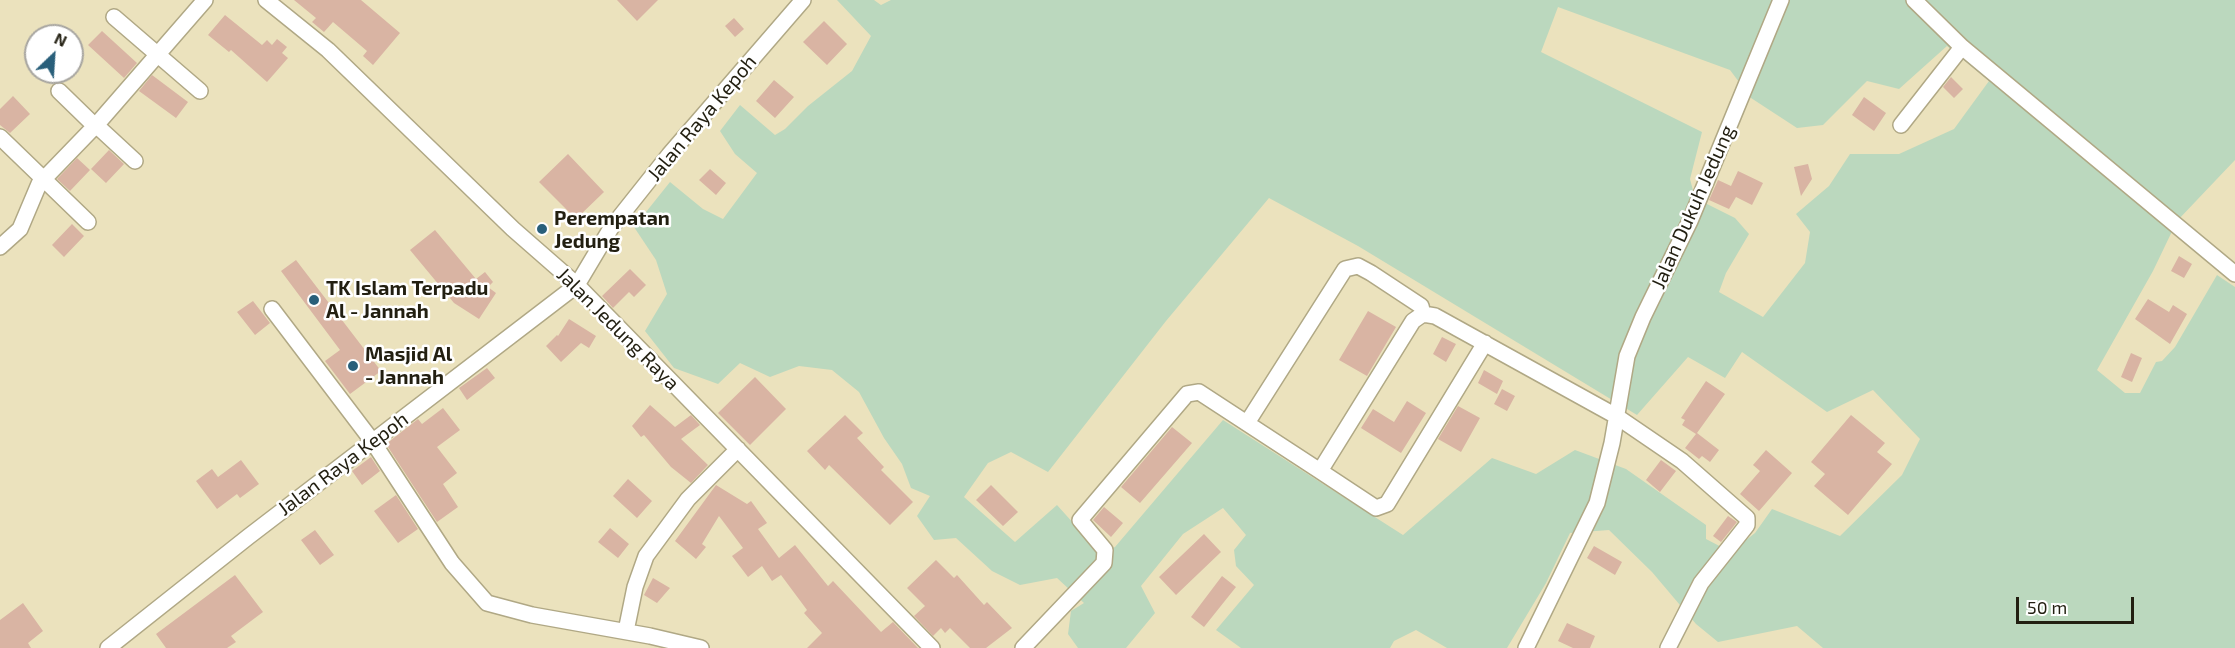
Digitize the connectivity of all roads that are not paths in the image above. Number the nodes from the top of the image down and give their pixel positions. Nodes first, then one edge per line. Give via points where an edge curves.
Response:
1 (205, 0) edge
2 (266, 0) edge
3 (803, 0) edge
4 (1781, 0) edge
5 (1914, 0) edge
6 (114, 17) dead end
7 (1962, 47) junction
8 (157, 56) junction
9 (59, 91) dead end
10 (200, 91) dead end
11 (96, 125) junction
12 (1900, 125) dead end
13 (0, 137) edge
14 (135, 161) dead end
15 (44, 179) junction
16 (88, 222) dead end
17 (0, 247) edge
18 (2235, 274) edge
19 (577, 285) junction
20 (272, 309) dead end
21 (1423, 314) junction
22 (1485, 344) junction
23 (1616, 416) junction
24 (1247, 423) junction
25 (373, 442) junction
26 (738, 449) junction
27 (1320, 471) junction
28 (626, 631) junction
29 (108, 648) edge
30 (700, 648) edge
31 (932, 648) edge
32 (1023, 648) edge
33 (1526, 648) edge
34 (1668, 648) edge

1 - 8 street
2 - 19 street, Jalan Jedung Raya via 328,50 513,229
3 - 19 street, Jalan Raya Kepoh via 611,228
4 - 23 street, Jalan Dukuh Jedung via 1690,221 1635,336 1621,380
5 - 7 street
6 - 8 street
7 - 12 street
7 - 18 street
8 - 10 street
8 - 11 street
9 - 11 street
11 - 14 street
11 - 15 street
13 - 15 street
15 - 16 street
15 - 17 street via 20,230
19 - 25 street, Jalan Raya Kepoh
19 - 26 street, Jalan Jedung Raya
20 - 25 street
21 - 22 street via 1435,316
21 - 24 street via 1421,306 1371,273 1358,266 1345,269
21 - 27 street via 1413,321
22 - 23 street
22 - 27 street via 1387,504 1376,507
23 - 33 street, Jalan Dukuh Jedung via 1597,503
23 - 34 street via 1682,461 1748,521 1701,583
24 - 27 street
24 - 32 street via 1199,392 1187,394 1080,520 1105,550 1104,563
25 - 28 street via 452,563 480,597 498,608
25 - 29 street, Jalan Raya Kepoh
26 - 28 street via 688,499 646,556 634,587
26 - 31 street, Jalan Jedung Raya
28 - 30 street

